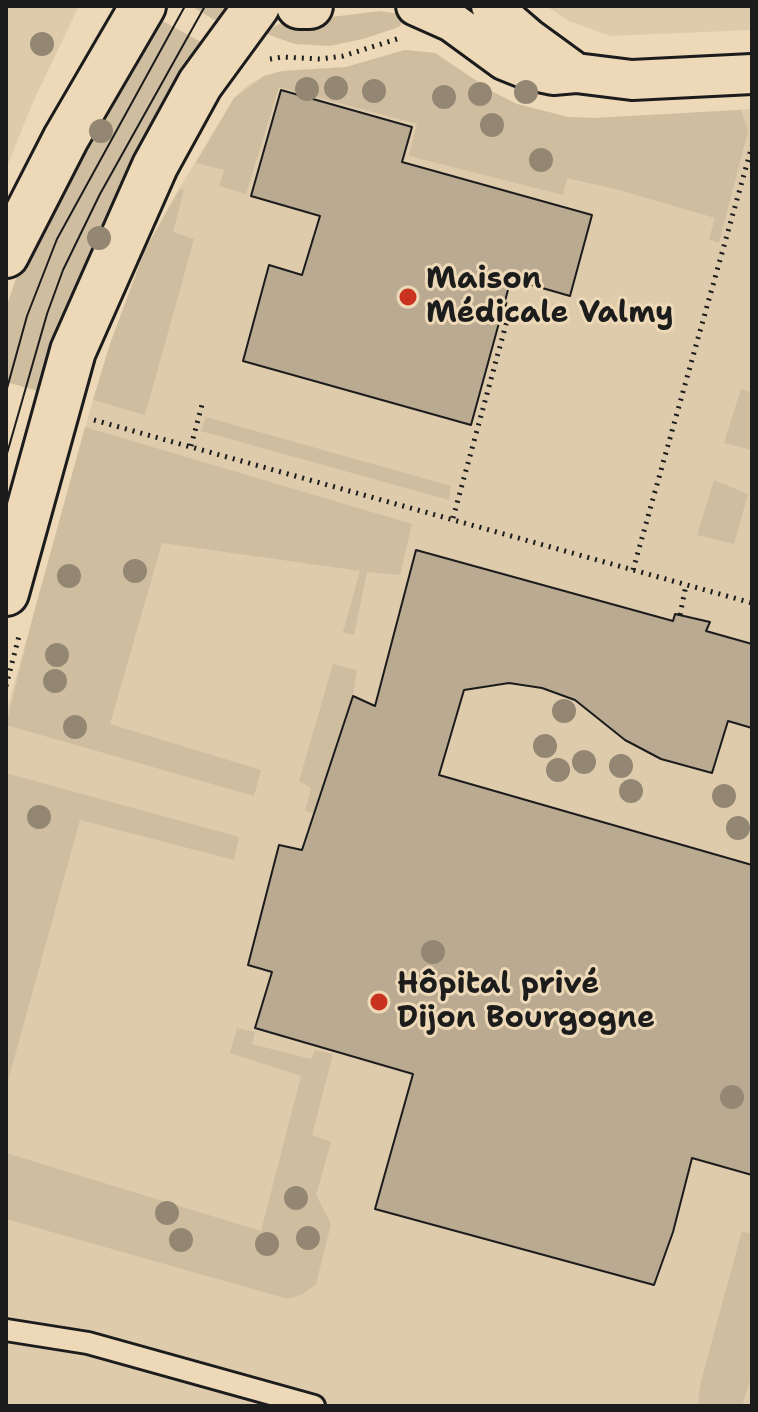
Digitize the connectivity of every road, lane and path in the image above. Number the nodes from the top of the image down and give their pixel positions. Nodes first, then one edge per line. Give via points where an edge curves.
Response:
1 (143, 6) edge
2 (257, 6) edge
3 (299, 6) edge
4 (310, 6) edge
5 (416, 6) edge
6 (491, 6) edge
7 (576, 73) junction
8 (752, 74) edge
9 (752, 146) edge
10 (6, 255) edge
11 (487, 300) dead end
12 (203, 401) dead end
13 (82, 419) dead end
14 (191, 446) junction
15 (453, 518) junction
16 (633, 570) junction
17 (686, 585) junction
18 (6, 593) edge
19 (752, 603) edge
20 (680, 615) dead end
21 (6, 1330) edge
22 (314, 1406) edge

1 - 10 street
2 - 18 street via 200,84 155,166 73,351
3 - 4 street
5 - 7 street via 452,22 504,60 553,75
6 - 7 street
7 - 8 street via 632,80
9 - 16 path
11 - 15 path via 511,306
12 - 14 path
13 - 14 path
14 - 15 path
15 - 16 path
16 - 17 path
17 - 19 path
17 - 20 path
21 - 22 lane via 88,1343

